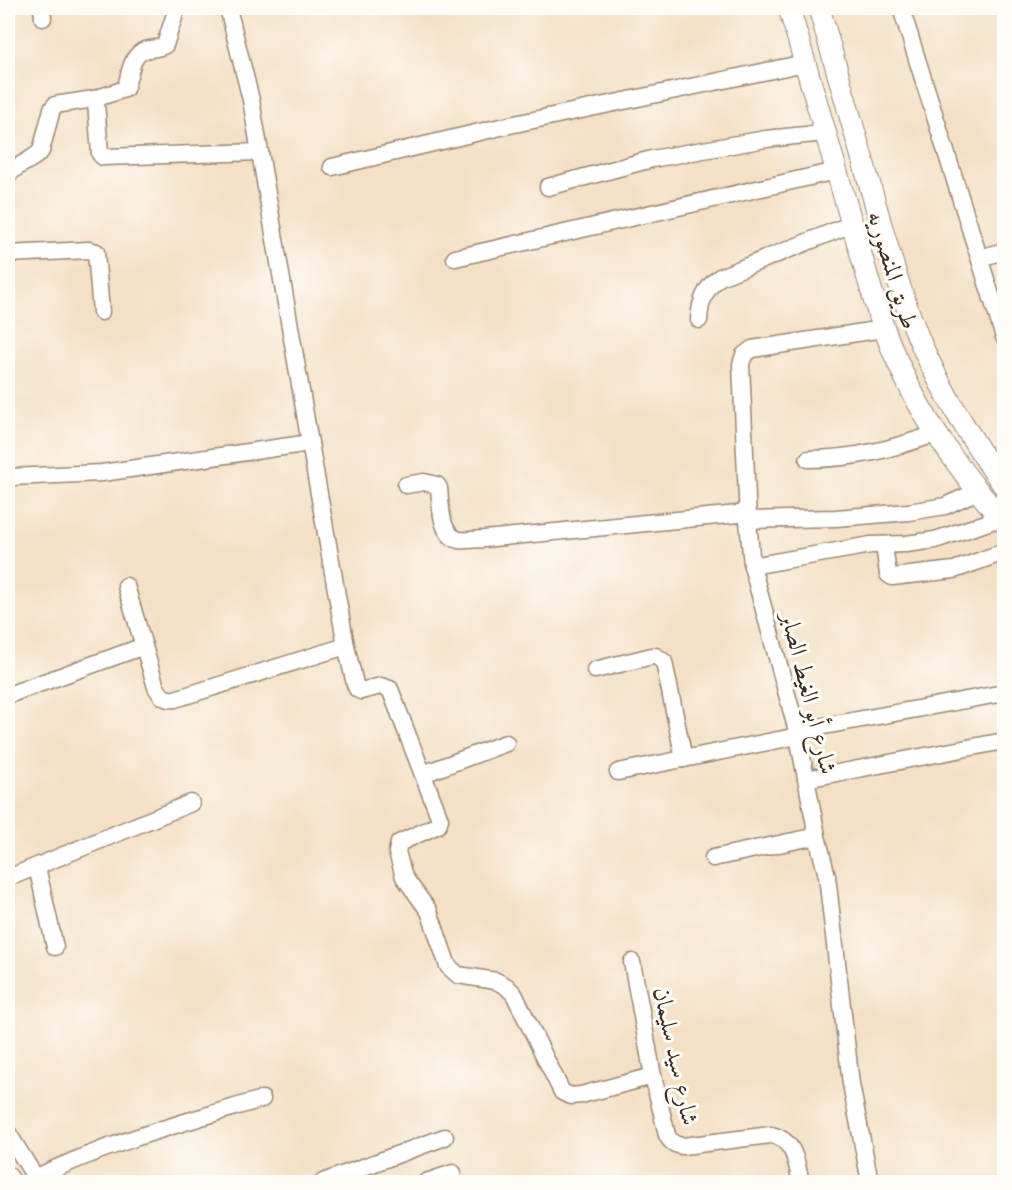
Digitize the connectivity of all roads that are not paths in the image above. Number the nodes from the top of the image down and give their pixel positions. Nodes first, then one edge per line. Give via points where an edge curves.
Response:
1 (177, 8) edge
2 (228, 8) edge
3 (789, 8) edge
4 (819, 8) edge
5 (901, 8) edge
6 (805, 63) junction
7 (94, 99) junction
8 (825, 133) junction
9 (260, 152) junction
10 (332, 167) dead end
11 (836, 171) junction
12 (8, 176) edge
13 (548, 187) dead end
14 (852, 224) junction
15 (1005, 251) edge
16 (8, 254) edge
17 (455, 258) dead end
18 (980, 258) junction
19 (894, 268) junction
20 (867, 275) junction
21 (101, 312) dead end
22 (699, 320) dead end
23 (884, 329) junction
24 (1005, 337) edge
25 (935, 434) junction
26 (310, 442) junction
27 (808, 459) dead end
28 (11, 477) dead end
29 (406, 485) dead end
30 (1005, 486) edge
31 (978, 491) junction
32 (748, 517) junction
33 (1003, 520) edge
34 (884, 545) junction
35 (1005, 552) edge
36 (752, 566) junction
37 (126, 586) dead end
38 (144, 646) junction
39 (346, 646) junction
40 (596, 670) dead end
41 (1005, 693) edge
42 (8, 695) edge
43 (798, 734) junction
44 (1005, 741) edge
45 (506, 743) dead end
46 (684, 759) junction
47 (618, 771) dead end
48 (423, 774) junction
49 (806, 779) junction
50 (190, 803) dead end
51 (817, 836) junction
52 (713, 858) dead end
53 (37, 867) junction
54 (8, 878) edge
55 (55, 946) dead end
56 (632, 962) dead end
57 (653, 1076) junction
58 (262, 1098) dead end
59 (8, 1133) edge
60 (445, 1137) dead end
61 (453, 1173) dead end
62 (8, 1175) edge
63 (37, 1180) edge
64 (13, 1182) edge
65 (323, 1182) edge
66 (426, 1182) edge
67 (801, 1182) edge
68 (870, 1182) edge

1 - 7 street via 165,45 138,55 123,91
2 - 9 street
3 - 6 main road, طريق المنصوريه
4 - 19 main road, طريق المنصوريه
5 - 18 street
6 - 8 main road, طريق المنصوريه
6 - 10 street
7 - 9 street via 103,157
7 - 12 street via 55,105 37,156 15,167
8 - 11 main road, طريق المنصوريه
8 - 13 street via 652,159
9 - 26 street
11 - 14 main road, طريق المنصوريه
11 - 17 street
14 - 20 main road, طريق المنصوريه
14 - 22 street via 720,277 704,294
15 - 18 street
16 - 21 street via 96,252
18 - 24 street
19 - 20 main road
19 - 30 main road, طريق المنصوريه via 936,375 969,434
20 - 23 main road, طريق المنصوريه
23 - 25 main road, طريق المنصوريه via 902,374
23 - 32 street, شارع أبو الغيط الصابر via 752,349 744,354 741,364
25 - 27 street via 892,449 834,459
25 - 31 main road, طريق المنصوريه
26 - 28 street via 102,473
26 - 39 street
29 - 32 street via 437,485 445,528 459,540
31 - 32 street via 945,506 909,512 836,518
31 - 33 main road, طريق المنصوريه
32 - 36 street, شارع أبو الغيط الصابر
33 - 34 street via 935,540
34 - 35 street via 888,574 892,577 954,570
34 - 36 street
36 - 43 street, شارع أبو الغيط الصابر
37 - 38 street
38 - 39 street via 161,696 175,699
38 - 42 street
39 - 48 street via 357,689 390,689
40 - 46 street via 652,656 661,658
41 - 43 street
43 - 46 street
43 - 49 street, شارع أبو الغيط الصابر
44 - 49 street
45 - 48 street
46 - 47 street
48 - 57 street via 440,822 402,840 397,852 407,883 429,911 448,966 458,975 496,981 514,994 562,1092 581,1095
49 - 51 street, شارع أبو الغيط الصابر
50 - 53 street
51 - 52 street
51 - 68 street, شارع أبو الغيط الصابر via 830,890 851,1084
53 - 54 street
53 - 55 street
56 - 57 street, شارع سيد سليمان
57 - 67 street, شارع سيد سليمان via 670,1141 683,1146 780,1137 793,1149
58 - 63 street via 132,1139 64,1164
59 - 63 street
60 - 65 street
61 - 66 street
62 - 64 street

